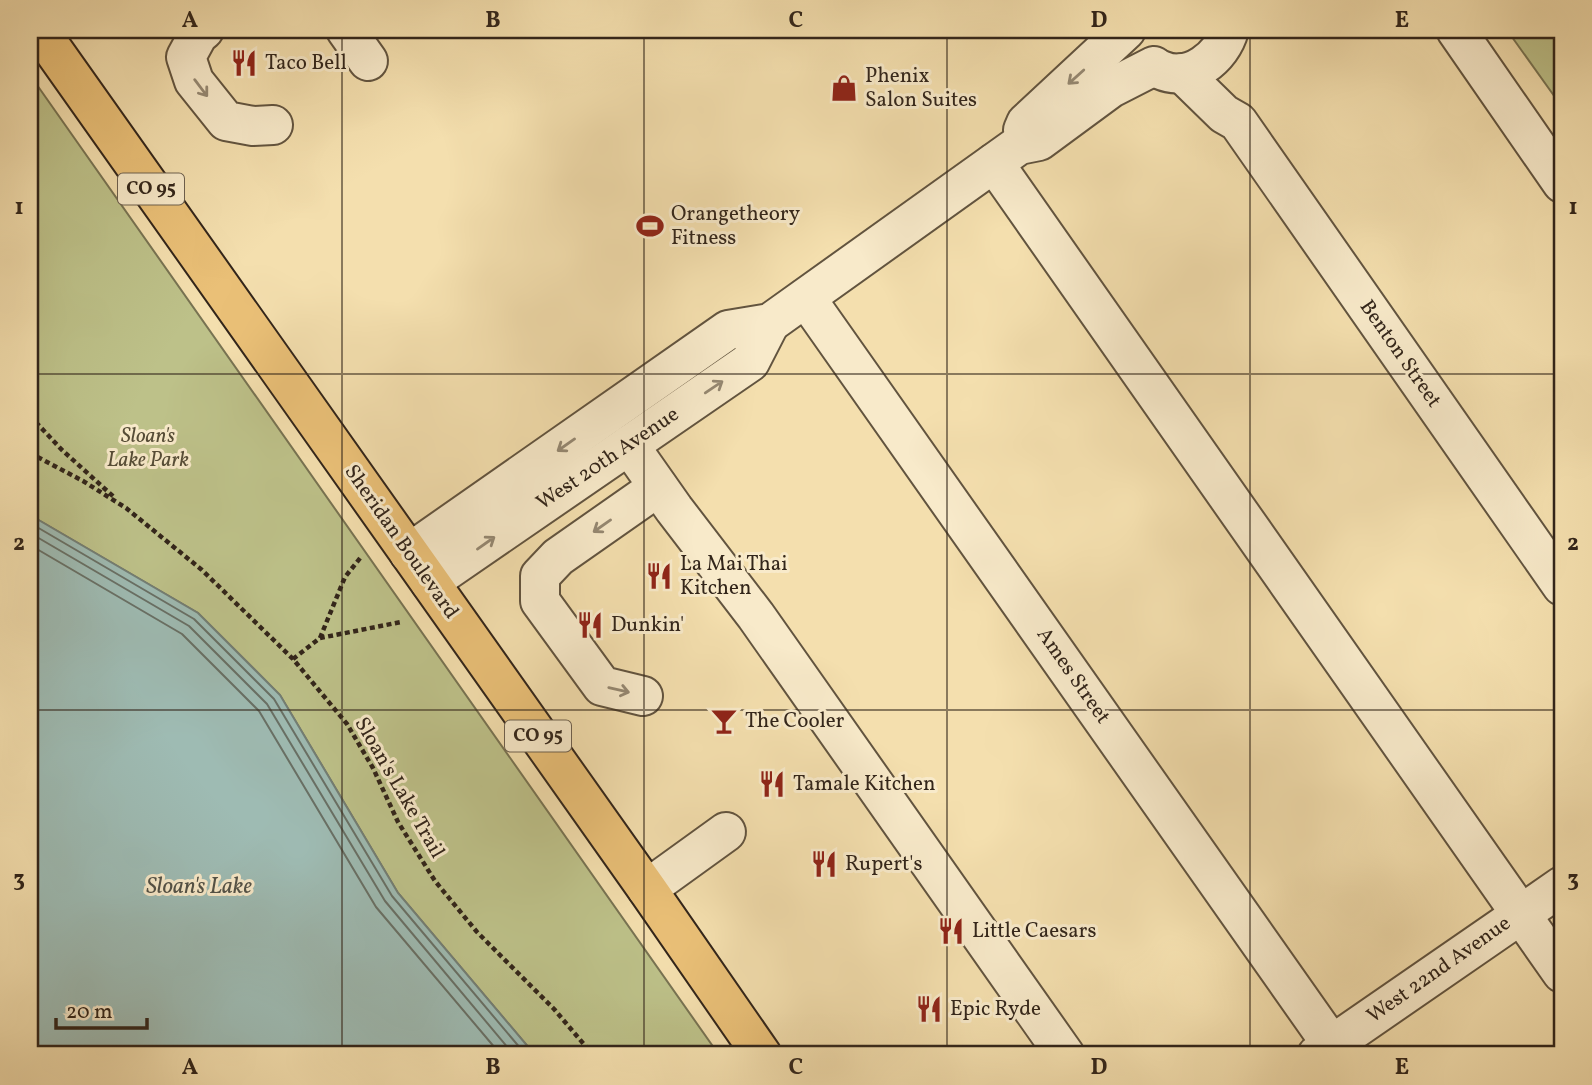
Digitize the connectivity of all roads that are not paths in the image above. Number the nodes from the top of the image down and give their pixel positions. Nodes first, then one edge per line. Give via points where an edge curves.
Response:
1 (39, 30) edge
2 (204, 30) edge
3 (346, 30) edge
4 (1128, 30) edge
5 (1456, 30) edge
6 (1226, 38) edge
7 (368, 61) dead end
8 (1168, 70) junction
9 (1238, 122) junction
10 (272, 125) dead end
11 (1006, 154) junction
12 (1562, 183) edge
13 (806, 298) junction
14 (770, 323) junction
15 (629, 445) junction
16 (658, 487) junction
17 (420, 568) junction
18 (1562, 586) edge
19 (643, 696) dead end
20 (726, 832) dead end
21 (1562, 886) edge
22 (647, 890) junction
23 (1521, 914) junction
24 (1562, 972) edge
25 (1329, 1052) edge
26 (762, 1055) edge
27 (1065, 1055) edge

1 - 17 main road, Sheridan Boulevard / CO 95
2 -> 10 street via 186,57 194,80 226,121
3 - 7 street
4 - 8 street, Benton Street via 1144,58
4 -> 11 street, West 20th Avenue via 1026,123
5 - 12 street
6 - 8 street, West 20th Avenue via 1202,65
6 - 9 street, Benton Street
8 - 9 street, Benton Street
8 - 11 street, West 20th Avenue via 1111,88 1039,141
9 - 18 street, Benton Street
11 - 13 street, West 20th Avenue
11 - 23 street
13 - 14 street, West 20th Avenue
13 - 25 street, Ames Street
15 -> 14 street, West 20th Avenue via 750,362
14 -> 17 street, West 20th Avenue via 728,330
15 - 16 street
17 -> 15 street, West 20th Avenue
16 -> 19 street via 558,557 540,576 540,601 603,686
16 - 27 street via 756,616
17 - 22 main road, Sheridan Boulevard / CO 95
20 - 22 street
21 - 23 street, West 22nd Avenue
22 - 26 main road, Sheridan Boulevard / CO 95
23 - 24 street
23 - 25 street, West 22nd Avenue

